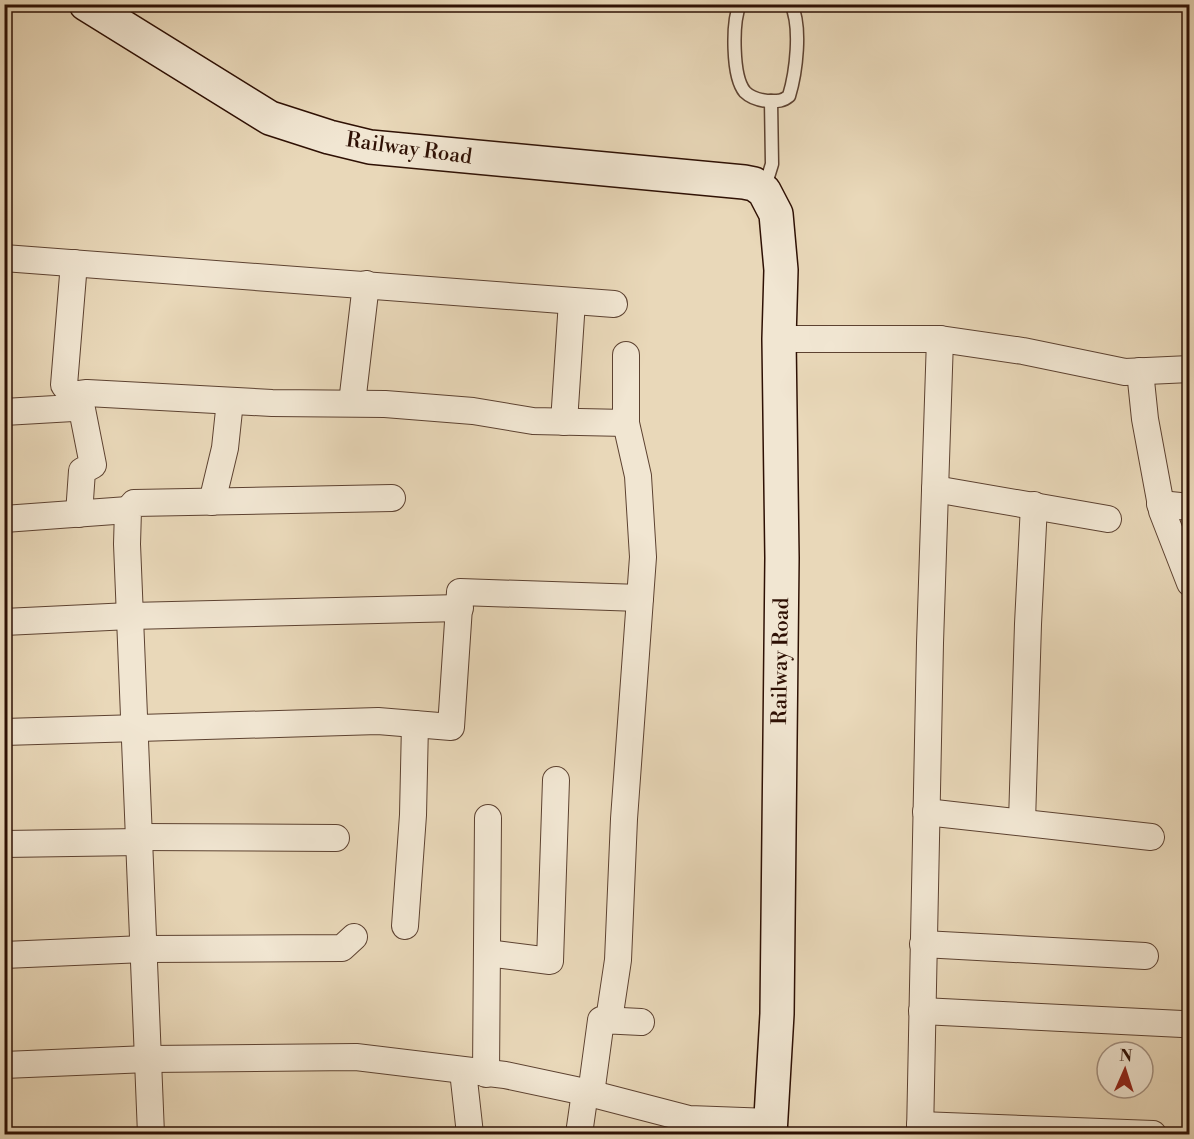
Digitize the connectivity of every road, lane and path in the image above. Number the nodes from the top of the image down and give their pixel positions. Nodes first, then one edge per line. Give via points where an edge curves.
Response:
1 (86, 4) edge
2 (740, 4) edge
3 (792, 4) edge
4 (771, 101) junction
5 (764, 191) junction
6 (4, 258) edge
7 (74, 263) junction
8 (366, 284) junction
9 (572, 301) junction
10 (614, 304) dead end
11 (779, 339) junction
12 (940, 339) junction
13 (626, 356) dead end
14 (1190, 369) edge
15 (1140, 371) junction
16 (75, 394) junction
17 (230, 400) junction
18 (352, 404) junction
19 (4, 412) edge
20 (564, 422) junction
21 (626, 423) junction
22 (935, 489) junction
23 (392, 498) dead end
24 (212, 502) junction
25 (1161, 504) junction
26 (1034, 505) junction
27 (1190, 507) edge
28 (128, 510) junction
29 (79, 514) junction
30 (4, 519) edge
31 (1108, 519) dead end
32 (1190, 583) edge
33 (640, 598) junction
34 (460, 608) junction
35 (130, 616) junction
36 (4, 622) edge
37 (415, 724) junction
38 (135, 728) junction
39 (4, 732) edge
40 (556, 780) dead end
41 (926, 812) junction
42 (488, 818) dead end
43 (1022, 822) junction
44 (1151, 837) dead end
45 (336, 838) dead end
46 (139, 839) junction
47 (4, 844) edge
48 (405, 926) dead end
49 (354, 937) dead end
50 (923, 944) junction
51 (144, 949) junction
52 (487, 953) junction
53 (4, 955) edge
54 (1145, 956) dead end
55 (922, 1011) junction
56 (609, 1020) junction
57 (641, 1022) dead end
58 (1182, 1024) dead end
59 (148, 1059) junction
60 (4, 1065) edge
61 (475, 1072) junction
62 (588, 1093) junction
63 (770, 1128) edge
64 (920, 1130) edge
65 (151, 1134) edge
66 (470, 1134) edge
67 (579, 1134) edge
68 (1153, 1134) edge

1 - 5 main road, Railway Road via 270,118 329,137 370,147 744,182
2 - 4 lane via 735,28 740,81 746,93
3 - 4 lane via 796,19 794,77 789,96
4 - 5 lane via 772,164
5 - 11 main road, Railway Road via 776,214 781,270
6 - 7 street
7 - 8 street
7 - 16 street via 64,384
8 - 9 street
8 - 18 street
9 - 10 street
9 - 20 street
11 - 12 street
11 - 63 main road, Railway Road via 782,558 777,1014
12 - 15 street via 1125,372
12 - 22 street
13 - 21 street
14 - 15 street
15 - 25 street
16 - 17 street
16 - 19 street via 73,408
16 - 29 street via 93,465 82,471
17 - 18 street
17 - 24 street via 225,448
18 - 20 street via 473,411
20 - 21 street
21 - 33 street via 638,476 643,557
22 - 26 street
22 - 41 street
23 - 24 street
24 - 28 street via 134,503
25 - 27 street
25 - 32 street
26 - 31 street
26 - 43 street
28 - 29 street
28 - 35 street
29 - 30 street
33 - 34 street via 460,592
33 - 56 street via 618,960
34 - 35 street
34 - 37 street via 451,727
35 - 36 street
35 - 38 street
37 - 38 street via 378,721
37 - 48 street
38 - 39 street
38 - 46 street
40 - 52 street via 550,961
41 - 43 street
41 - 50 street
42 - 52 street
43 - 44 street
45 - 46 street
46 - 47 street
46 - 51 street
49 - 51 street via 342,948
50 - 54 street
50 - 55 street
51 - 53 street
51 - 59 street
52 - 61 street
55 - 58 street
55 - 64 street
56 - 57 street
56 - 62 street via 601,1020
59 - 60 street
59 - 61 street via 356,1057
59 - 65 street
61 - 62 street
61 - 66 street
62 - 63 street via 689,1119
62 - 67 street
64 - 68 street

